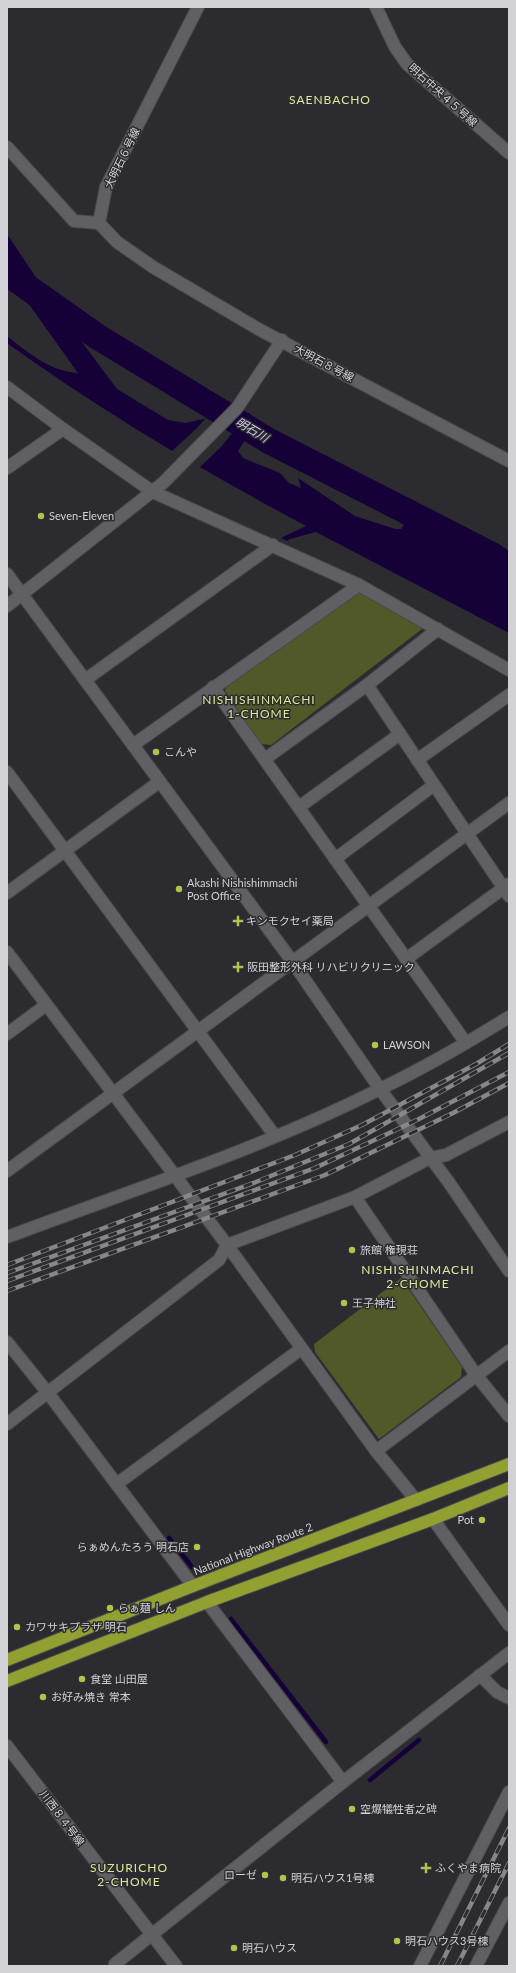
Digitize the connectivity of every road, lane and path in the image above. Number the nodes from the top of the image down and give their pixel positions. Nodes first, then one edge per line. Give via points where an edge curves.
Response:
1 (198, 7) edge
2 (376, 7) edge
3 (7, 147) edge
4 (509, 153) edge
5 (99, 223) junction
6 (282, 340) junction
7 (7, 387) edge
8 (63, 429) junction
9 (509, 461) edge
10 (7, 468) edge
11 (153, 492) junction
12 (273, 545) junction
13 (7, 574) edge
14 (359, 584) junction
15 (22, 594) junction
16 (7, 606) edge
17 (438, 629) junction
18 (509, 670) edge
19 (85, 680) junction
20 (367, 685) junction
21 (213, 687) junction
22 (509, 695) edge
23 (400, 734) junction
24 (133, 745) junction
25 (265, 759) junction
26 (417, 760) junction
27 (7, 772) edge
28 (159, 782) junction
29 (434, 785) junction
30 (509, 803) edge
31 (299, 807) junction
32 (466, 834) junction
33 (66, 850) junction
34 (335, 858) junction
35 (507, 889) edge
36 (7, 893) edge
37 (368, 906) junction
38 (7, 952) edge
39 (406, 959) junction
40 (292, 961) junction
41 (46, 1005) junction
42 (509, 1017) edge
43 (199, 1031) junction
44 (7, 1034) edge
45 (466, 1043) junction
46 (380, 1089) junction
47 (113, 1093) junction
48 (506, 1124) edge
49 (275, 1136) junction
50 (509, 1136) edge
51 (430, 1158) junction
52 (7, 1171) edge
53 (174, 1175) junction
54 (354, 1197) junction
55 (7, 1237) edge
56 (227, 1245) junction
57 (509, 1271) edge
58 (7, 1342) edge
59 (301, 1349) junction
60 (509, 1351) edge
61 (476, 1375) junction
62 (48, 1393) junction
63 (509, 1416) edge
64 (7, 1424) edge
65 (376, 1451) junction
66 (509, 1464) edge
67 (118, 1484) junction
68 (509, 1488) edge
69 (416, 1500) junction
70 (433, 1519) junction
71 (193, 1586) junction
72 (206, 1602) junction
73 (509, 1625) edge
74 (509, 1653) edge
75 (7, 1660) edge
76 (480, 1675) junction
77 (7, 1681) edge
78 (509, 1698) edge
79 (7, 1746) edge
80 (343, 1782) junction
81 (509, 1792) edge
82 (509, 1903) edge
83 (151, 1934) junction
84 (114, 1965) edge
85 (176, 1966) edge
86 (420, 1966) edge
87 (476, 1966) edge

1 - 5 street, 大明石６号線 via 106,187
2 - 4 street, 明石中央４５号線 via 407,64
3 - 5 street via 74,221
5 - 6 street via 117,242 153,267 260,330
6 - 9 street, 大明石８号線
6 - 11 street, 大明石８号線 via 237,408
7 - 8 street
8 - 10 street
8 - 11 street
11 - 12 street
11 - 15 street, 大明石８号線
12 - 14 street
12 - 19 street
13 - 15 street
14 - 17 street
14 - 21 street
15 - 16 street, 大明石８号線
15 - 19 street
17 - 18 street
17 - 20 street
19 - 24 street
20 - 23 street
20 - 25 street
21 - 24 street
21 - 25 street
22 - 26 street
23 - 26 street
23 - 31 street
24 - 28 street
25 - 31 street
26 - 29 street
27 - 33 street
28 - 33 street
28 - 40 street
29 - 32 street
29 - 34 street
30 - 32 street
31 - 34 street
32 - 35 street
32 - 37 street
33 - 36 street
33 - 43 street
34 - 37 street
35 - 39 street
37 - 39 street
37 - 40 street
38 - 41 street
39 - 45 street
40 - 43 street
40 - 46 street
41 - 44 street
41 - 47 street
42 - 45 street
43 - 47 street
43 - 49 street
45 - 46 street
46 - 49 street
46 - 51 street
47 - 52 street
47 - 53 street
48 - 50 street
48 - 51 street via 446,1155
49 - 53 street
51 - 54 street
51 - 57 street
53 - 55 street
53 - 56 street
54 - 56 street
54 - 61 street
56 - 59 street
56 - 62 street via 219,1260
58 - 62 street
59 - 65 street
59 - 67 street
60 - 61 street
61 - 63 street
61 - 65 street
62 - 64 street
62 - 67 street
65 - 69 street
66 - 69 highway, National Highway Route 2
67 - 71 street
68 - 70 highway
69 - 71 highway, National Highway Route 2
70 - 72 highway
70 - 73 street
71 - 75 highway, National Highway Route 2
72 - 77 highway
72 - 80 street
74 - 76 street
76 - 78 street via 496,1692
76 - 80 street
79 - 83 street, 川西８４号線
80 - 83 street
81 - 86 street
82 - 87 street
83 - 84 street
83 - 85 street, 川西８４号線

